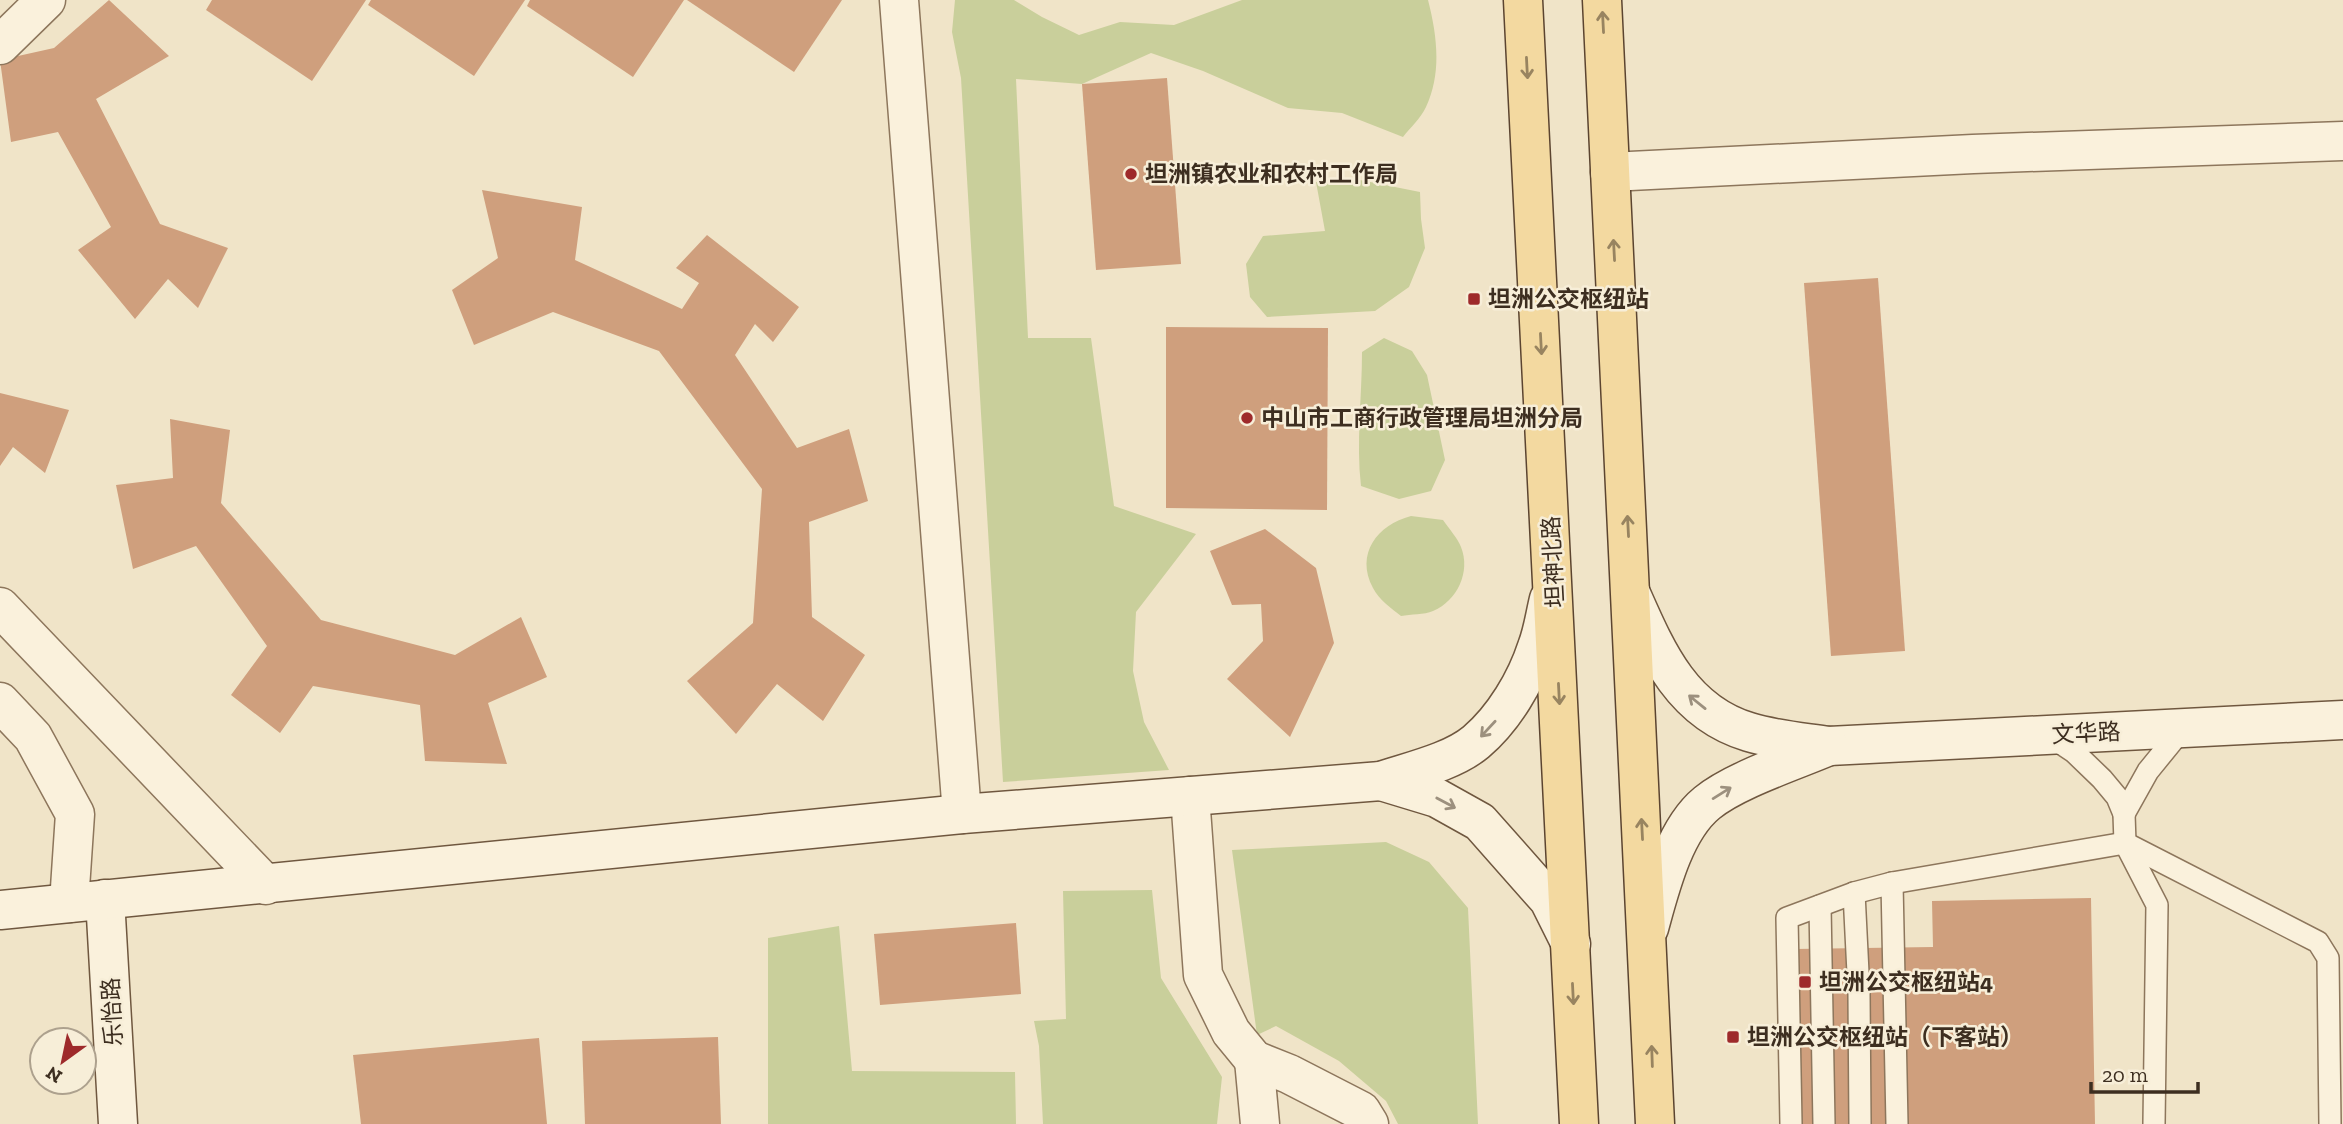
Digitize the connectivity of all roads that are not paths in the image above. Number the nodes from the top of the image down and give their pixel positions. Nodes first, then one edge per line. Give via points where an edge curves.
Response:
1 (46, 0) edge
2 (899, 0) edge
3 (1523, 0) edge
4 (1602, 0) edge
5 (0, 45) edge
6 (2343, 141) edge
7 (1610, 172) junction
8 (1554, 580) junction
9 (1631, 594) junction
10 (0, 607) edge
11 (0, 702) edge
12 (2343, 720) edge
13 (2183, 728) junction
14 (2049, 735) junction
15 (1829, 746) junction
16 (1381, 781) junction
17 (1190, 796) junction
18 (962, 814) junction
19 (2124, 814) junction
20 (2125, 843) junction
21 (1892, 883) junction
22 (266, 885) junction
23 (1854, 893) junction
24 (87, 901) junction
25 (1820, 906) junction
26 (0, 910) edge
27 (1647, 936) junction
28 (1571, 944) junction
29 (1254, 1060) junction
30 (118, 1124) edge
31 (1260, 1124) edge
32 (1369, 1124) edge
33 (1579, 1124) edge
34 (1655, 1124) edge
35 (1791, 1124) edge
36 (1824, 1124) edge
37 (1860, 1124) edge
38 (1897, 1124) edge
39 (2154, 1124) edge
40 (2330, 1124) edge

1 - 5 street
2 - 18 street
3 -> 8 main road, 坦神北路
7 -> 4 main road
6 - 7 street
9 -> 7 main road
8 -> 16 street via 1537,647 1504,712 1475,743 1438,762
8 -> 28 main road, 坦神北路
15 -> 9 street via 1746,731 1692,700 1655,648
27 -> 9 main road
10 - 22 street
11 - 24 street, 乐怡路 via 33,737 75,814
12 - 13 street, 文华路
13 - 14 street, 文华路
13 - 19 lane via 2148,771
14 - 15 street, 文华路
14 - 19 lane via 2102,779
27 -> 15 street via 1661,882 1687,825 1706,803
16 - 17 street
16 -> 28 street via 1437,798 1480,822 1549,900
17 - 18 street
17 - 29 street via 1203,975 1231,1032
18 - 22 street
19 - 20 lane
20 - 21 lane
20 - 39 lane via 2157,905
20 - 40 lane via 2318,942 2328,958
21 - 23 lane
21 - 38 lane
22 - 24 street
23 - 25 lane
23 - 37 lane
24 - 26 street
24 - 30 street, 乐怡路
25 - 35 lane via 1787,918
25 - 36 lane
34 -> 27 main road
28 -> 33 main road, 坦神北路
29 - 31 street
29 - 32 street via 1361,1111

